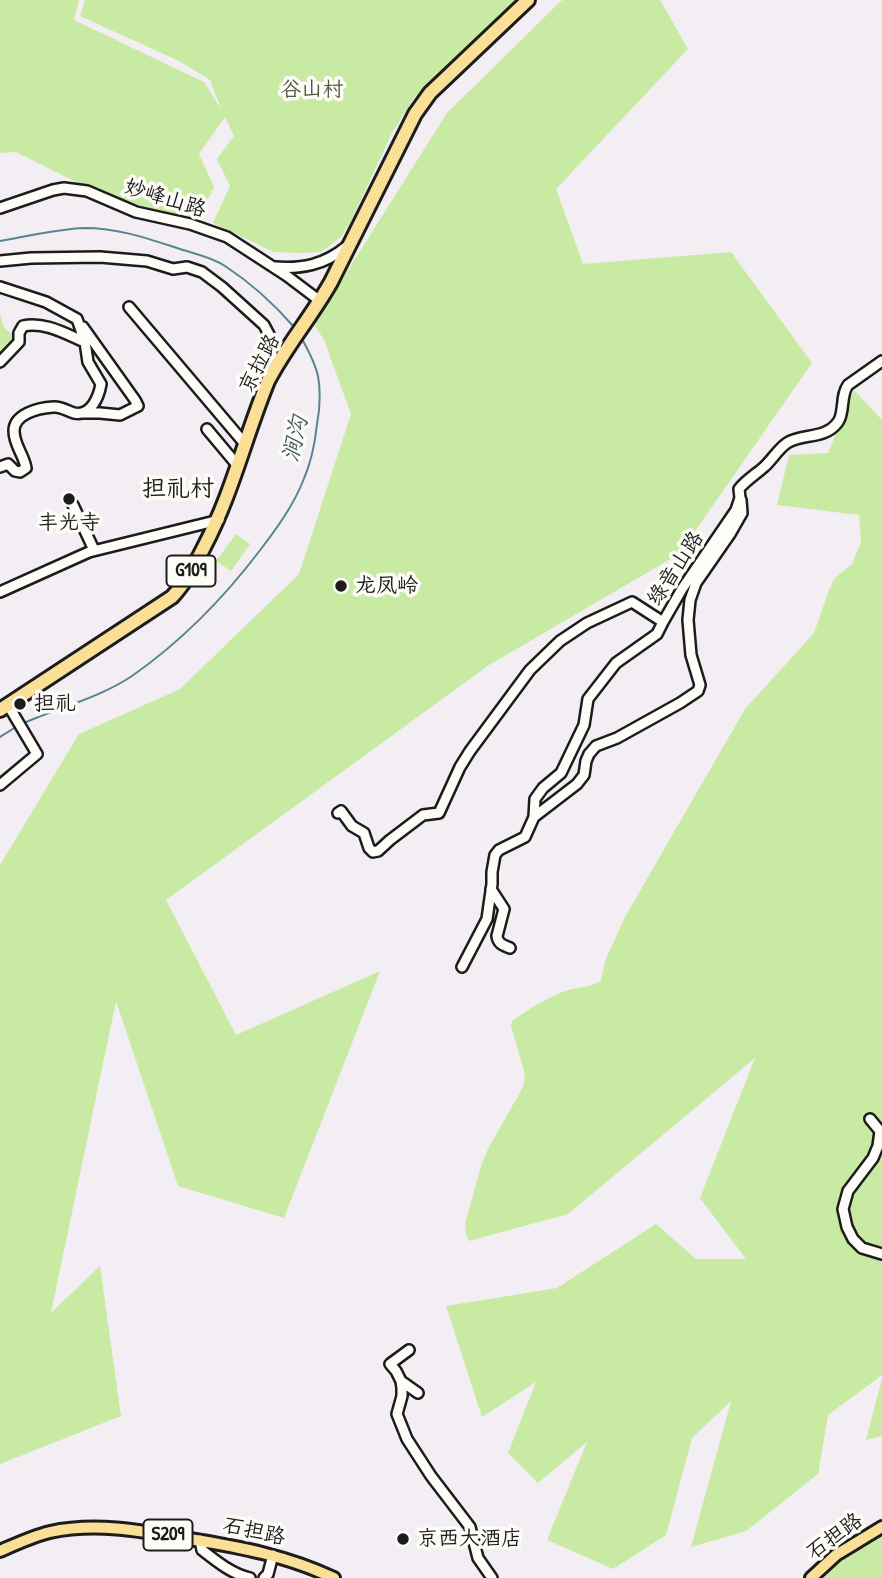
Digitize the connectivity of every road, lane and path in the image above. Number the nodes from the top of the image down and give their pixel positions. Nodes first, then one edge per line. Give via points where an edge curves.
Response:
1 (528, 0) edge
2 (0, 208) edge
3 (350, 243) junction
4 (0, 261) edge
5 (273, 267) junction
6 (0, 287) edge
7 (318, 304) junction
8 (129, 307) dead end
9 (77, 319) junction
10 (85, 342) junction
11 (882, 361) edge
12 (0, 362) edge
13 (276, 366) junction
14 (82, 414) junction
15 (207, 429) dead end
16 (246, 444) junction
17 (238, 466) junction
18 (0, 467) edge
19 (740, 498) junction
20 (73, 505) dead end
21 (219, 520) junction
22 (94, 550) junction
23 (0, 592) edge
24 (663, 622) junction
25 (6, 708) edge
26 (0, 785) edge
27 (338, 813) dead end
28 (534, 817) junction
29 (491, 889) junction
30 (510, 948) dead end
31 (462, 967) dead end
32 (870, 1119) dead end
33 (882, 1254) edge
34 (409, 1350) dead end
35 (401, 1381) junction
36 (418, 1393) dead end
37 (882, 1527) edge
38 (200, 1541) junction
39 (0, 1551) edge
40 (274, 1555) junction
41 (250, 1578) edge
42 (264, 1578) edge
43 (334, 1578) edge
44 (492, 1578) edge
45 (811, 1578) edge

1 - 3 highway, 京拉路 / G109 via 430,93 399,143
2 - 5 street, 妙峰山路 via 52,190 87,191 136,212 211,230
3 - 5 street via 314,265
3 - 7 highway, 京拉路 / G109
4 - 13 street via 100,257 202,272 264,325
5 - 7 street, 妙峰山路
6 - 9 street via 46,302
7 - 13 highway, 京拉路 / G109
8 - 16 street
9 - 10 street
9 - 14 street via 138,407 120,415
10 - 12 street via 32,323 23,326 19,342
10 - 14 street via 88,362 101,384 99,396
11 - 19 street, 绿音山路 via 844,391 839,421 816,436 788,443 746,480 739,489
13 - 16 highway, 京拉路 / G109
14 - 18 street via 55,406 28,412 14,427 26,468 20,472 8,464
15 - 17 street
16 - 17 highway, 京拉路 / G109
17 - 21 highway, 京拉路 / G109
19 - 24 street, 绿音山路
19 - 28 street via 742,513 696,583 690,600 691,655 698,691 596,746 577,784
20 - 22 street
21 - 22 street
21 - 25 highway, 京拉路 / G109 via 189,576 172,597
22 - 23 street
24 - 27 street, 绿音山路 via 632,602 560,640 530,670 470,751 439,813 424,815 378,851 373,852 364,833
24 - 28 street via 657,634 616,663 588,699 584,726 561,773 535,799
25 - 26 street via 37,754
28 - 29 street via 524,836 495,855
29 - 30 street via 504,909 497,940
29 - 31 street via 486,919
32 - 33 street via 880,1131 878,1146 848,1191 843,1209 853,1239 862,1248
34 - 35 street via 390,1364
35 - 36 street
35 - 44 street via 397,1414 407,1439 470,1527 478,1558
37 - 45 main road, 石担路 via 836,1555
38 - 39 main road, 石担路 / S209 via 92,1527 48,1532
38 - 40 main road, 石担路 / S209
38 - 41 street via 210,1557
40 - 42 street
40 - 43 main road, 石担路 / S209

